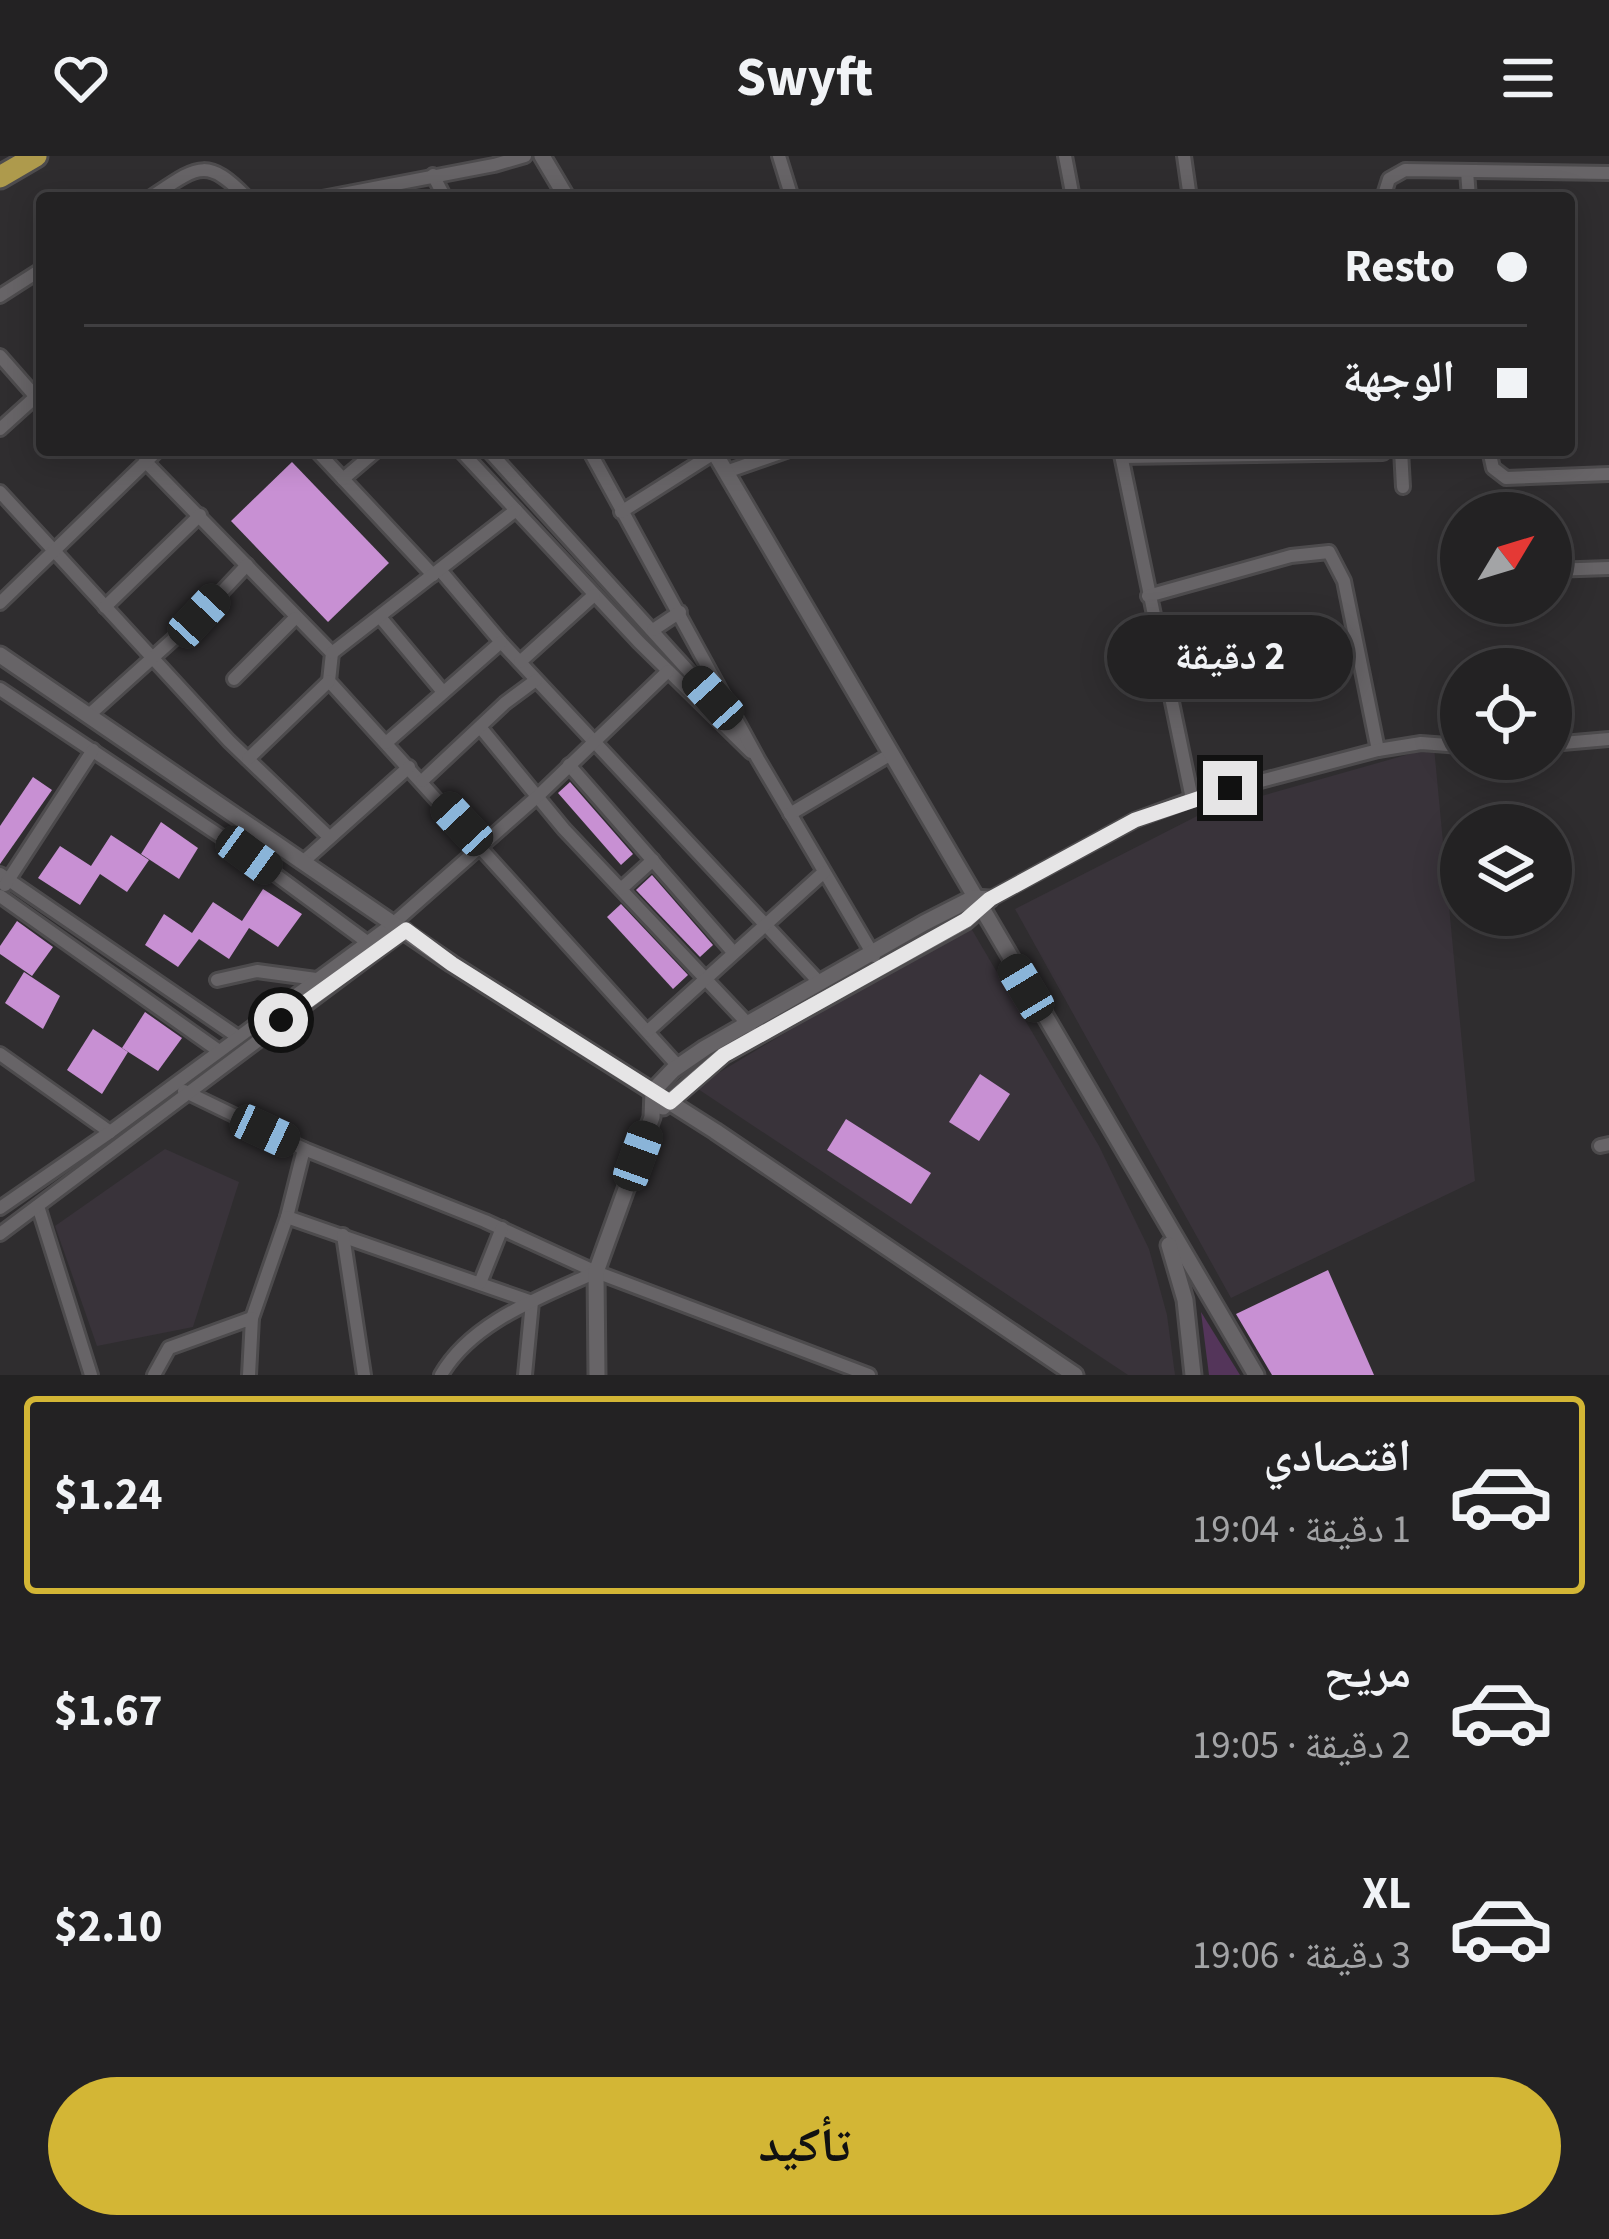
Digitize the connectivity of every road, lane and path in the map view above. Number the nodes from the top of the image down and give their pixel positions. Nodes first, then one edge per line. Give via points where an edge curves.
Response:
1 (36, 156) edge
2 (525, 156) edge
3 (542, 156) edge
4 (779, 156) edge
5 (1065, 156) edge
6 (1184, 156) edge
7 (1467, 171) junction
8 (1609, 173) edge
9 (433, 175) junction
10 (0, 177) edge
11 (159, 192) edge
12 (242, 192) edge
13 (352, 192) edge
14 (442, 192) edge
15 (563, 192) edge
16 (789, 192) edge
17 (1071, 192) edge
18 (1189, 192) edge
19 (1384, 192) edge
20 (1469, 192) edge
21 (36, 273) edge
22 (0, 296) edge
23 (0, 356) edge
24 (36, 391) edge
25 (36, 397) edge
26 (0, 429) edge
27 (151, 456) edge
28 (322, 456) edge
29 (369, 456) edge
30 (466, 456) edge
31 (493, 456) edge
32 (592, 456) edge
33 (706, 456) edge
34 (717, 456) edge
35 (772, 456) edge
36 (1122, 456) edge
37 (1401, 456) edge
38 (1490, 456) edge
39 (145, 461) junction
40 (726, 472) junction
41 (1609, 474) edge
42 (343, 478) junction
43 (1403, 487) dead end
44 (0, 492) edge
45 (516, 510) junction
46 (622, 512) junction
47 (200, 515) junction
48 (568, 538) junction
49 (554, 550) junction
50 (55, 551) junction
51 (247, 565) junction
52 (1609, 568) edge
53 (1572, 569) edge
54 (437, 573) junction
55 (594, 595) junction
56 (1148, 596) junction
57 (0, 603) edge
58 (105, 608) junction
59 (680, 612) junction
60 (380, 617) junction
61 (295, 618) junction
62 (652, 631) junction
63 (501, 642) junction
64 (332, 653) junction
65 (0, 655) edge
66 (152, 656) junction
67 (520, 662) junction
68 (668, 671) junction
69 (234, 679) dead end
70 (536, 680) junction
71 (328, 681) junction
72 (0, 689) edge
73 (443, 692) junction
74 (89, 715) junction
75 (480, 728) junction
76 (746, 734) junction
77 (1609, 740) edge
78 (594, 741) junction
79 (386, 743) junction
80 (1572, 743) edge
81 (1440, 744) edge
82 (93, 750) junction
83 (1378, 750) junction
84 (891, 754) junction
85 (248, 759) junction
86 (758, 759) junction
87 (569, 765) junction
88 (409, 767) junction
89 (422, 782) junction
90 (539, 795) junction
91 (1192, 799) junction
92 (790, 814) junction
93 (329, 837) junction
94 (482, 847) junction
95 (305, 860) junction
96 (652, 860) junction
97 (824, 872) junction
98 (2, 885) edge
99 (621, 889) junction
100 (981, 903) junction
101 (765, 923) junction
102 (400, 926) junction
103 (367, 942) junction
104 (733, 952) junction
105 (876, 960) junction
106 (704, 977) junction
107 (217, 980) dead end
108 (322, 982) junction
109 (819, 982) junction
110 (754, 1029) junction
111 (648, 1031) junction
112 (238, 1037) junction
113 (219, 1051) junction
114 (0, 1054) edge
115 (678, 1066) junction
116 (176, 1083) junction
117 (653, 1091) junction
118 (188, 1094) junction
119 (670, 1102) junction
120 (652, 1117) junction
121 (110, 1132) junction
122 (304, 1149) junction
123 (1152, 1203) junction
124 (38, 1206) junction
125 (0, 1208) edge
126 (287, 1217) junction
127 (502, 1228) junction
128 (0, 1234) edge
129 (343, 1235) junction
130 (596, 1272) junction
131 (480, 1283) junction
132 (532, 1302) junction
133 (252, 1318) junction
134 (92, 1375) edge
135 (154, 1375) edge
136 (249, 1375) edge
137 (364, 1375) edge
138 (441, 1375) edge
139 (525, 1375) edge
140 (597, 1375) edge
141 (869, 1375) edge
142 (1075, 1375) edge
143 (1193, 1375) edge
144 (1256, 1375) edge

1 - 10 highway
2 - 9 street
3 - 15 street
4 - 16 street
5 - 17 street
6 - 18 street
7 - 8 street
7 - 19 street via 1396,173
7 - 20 street
9 - 13 street
9 - 14 street
11 - 12 street via 213,164
21 - 22 street
23 - 24 street
25 - 26 street
27 - 39 street
28 - 42 street
29 - 42 street
30 - 45 street
31 - 48 street
32 - 46 street
33 - 46 street
34 - 40 street
35 - 40 street
36 - 56 street
37 - 43 street
38 - 41 street via 1506,478
39 - 47 street
39 - 50 street
40 - 84 street
42 - 54 street
44 - 50 street
45 - 49 street
45 - 54 street
46 - 59 street
47 - 51 street
47 - 58 street
48 - 49 street
48 - 62 street
49 - 55 street
50 - 57 street
50 - 58 street
51 - 61 street
51 - 66 street
52 - 53 street
54 - 60 street
54 - 63 street
55 - 67 street
55 - 68 street
56 - 83 street via 1329,552 1345,580
56 - 91 street
58 - 66 street
59 - 62 street
59 - 76 street
60 - 64 street
60 - 73 street
61 - 64 street
61 - 69 street
62 - 76 street
63 - 67 street
63 - 73 street
64 - 71 street
65 - 74 street
66 - 74 street
66 - 85 street
67 - 70 street
68 - 78 street
68 - 86 street
70 - 75 street
70 - 78 street
71 - 79 street
71 - 85 street
72 - 82 street
73 - 79 street
74 - 95 street
75 - 89 street
75 - 90 street
76 - 86 street
77 - 80 street
78 - 87 street
78 - 101 street
79 - 88 street
81 - 83 street
82 - 98 street
82 - 103 street
83 - 91 street
84 - 92 street
84 - 100 street
85 - 93 street
86 - 92 street
87 - 90 street
87 - 96 street
88 - 89 street
88 - 93 street
89 - 94 street
90 - 94 street
90 - 99 street
91 - 100 street via 1135,820
92 - 97 street
93 - 95 street
94 - 102 street
94 - 111 street
95 - 102 street
96 - 99 street
96 - 104 street
97 - 101 street
97 - 105 street
98 - 112 street
98 - 113 street
99 - 106 street
100 - 105 street
100 - 123 street
101 - 104 street
101 - 109 street
102 - 103 street
102 - 108 street
102 - 117 street
103 - 108 street
104 - 106 street
105 - 109 street
105 - 110 street
106 - 110 street
106 - 111 street
107 - 108 street via 256,971
108 - 112 street
108 - 118 street
109 - 110 street
110 - 115 street
110 - 119 street
111 - 115 street
112 - 113 street
113 - 116 street
114 - 121 street
115 - 117 street
116 - 118 street
116 - 121 street
117 - 119 street
117 - 120 street
118 - 122 street
118 - 124 street
119 - 120 street
119 - 142 street
120 - 130 street
121 - 125 street
122 - 126 street
122 - 127 street
123 - 143 street via 1185,1300
123 - 144 street
124 - 128 street
124 - 134 street
126 - 129 street
126 - 133 street
127 - 130 street
127 - 131 street
129 - 131 street
129 - 137 street
130 - 132 street
130 - 140 street
130 - 141 street
131 - 132 street
132 - 138 street via 473,1336
132 - 139 street
133 - 135 street via 169,1348
133 - 136 street

